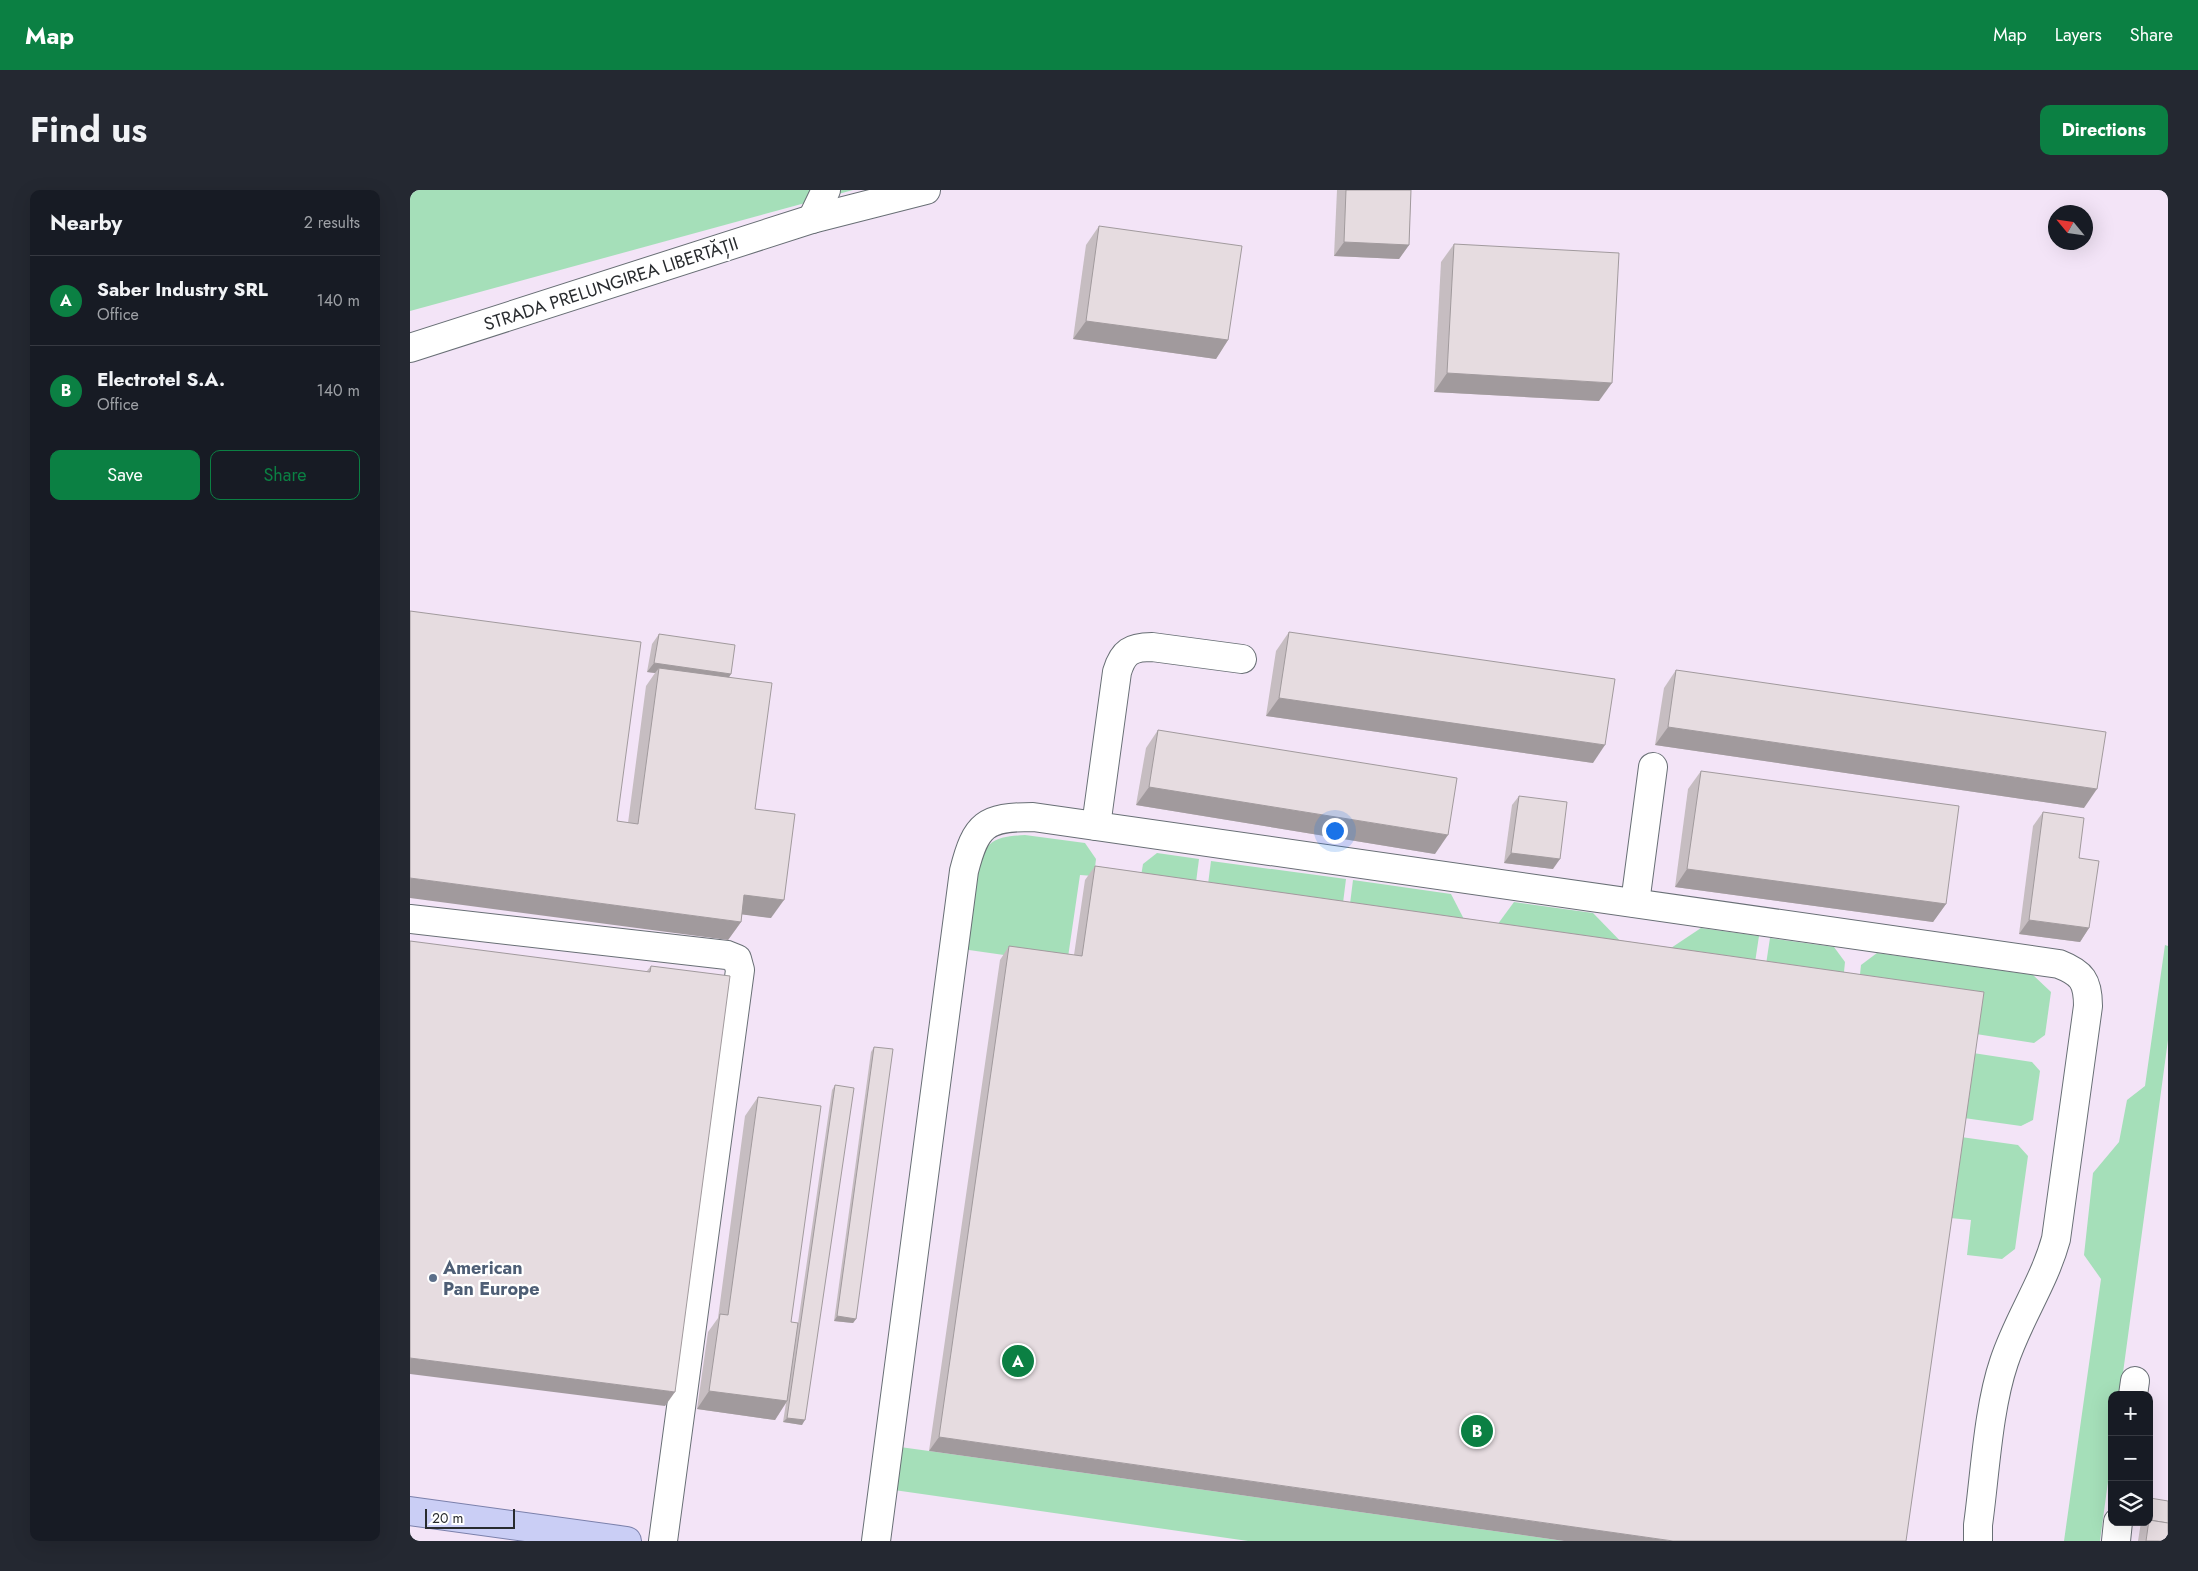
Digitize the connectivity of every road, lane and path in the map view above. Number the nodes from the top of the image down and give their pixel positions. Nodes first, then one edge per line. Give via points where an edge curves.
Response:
1 (826, 190) edge
2 (926, 190) edge
3 (812, 219) junction
4 (410, 348) edge
5 (1242, 659) dead end
6 (1654, 766) dead end
7 (1096, 826) junction
8 (1635, 903) junction
9 (410, 918) edge
10 (410, 1511) edge
11 (2118, 1526) edge
12 (627, 1541) edge
13 (663, 1541) edge
14 (876, 1541) edge
15 (1978, 1541) edge
16 (2116, 1541) edge

1 - 3 street
2 - 3 street, STRADA PRELUNGIREA LIBERTĂȚII
3 - 4 street, STRADA PRELUNGIREA LIBERTĂȚII
5 - 7 street via 1152,647 1127,651 1117,672
6 - 8 street
7 - 8 street
7 - 14 street via 1033,817 1003,817 983,826 970,847 964,871
8 - 15 street via 2059,964 2073,969 2083,978 2088,990 2088,1006 2056,1239 2046,1270 2011,1344 1999,1381
9 - 13 street via 727,955 737,959 740,970
10 - 12 main road
11 - 16 street

